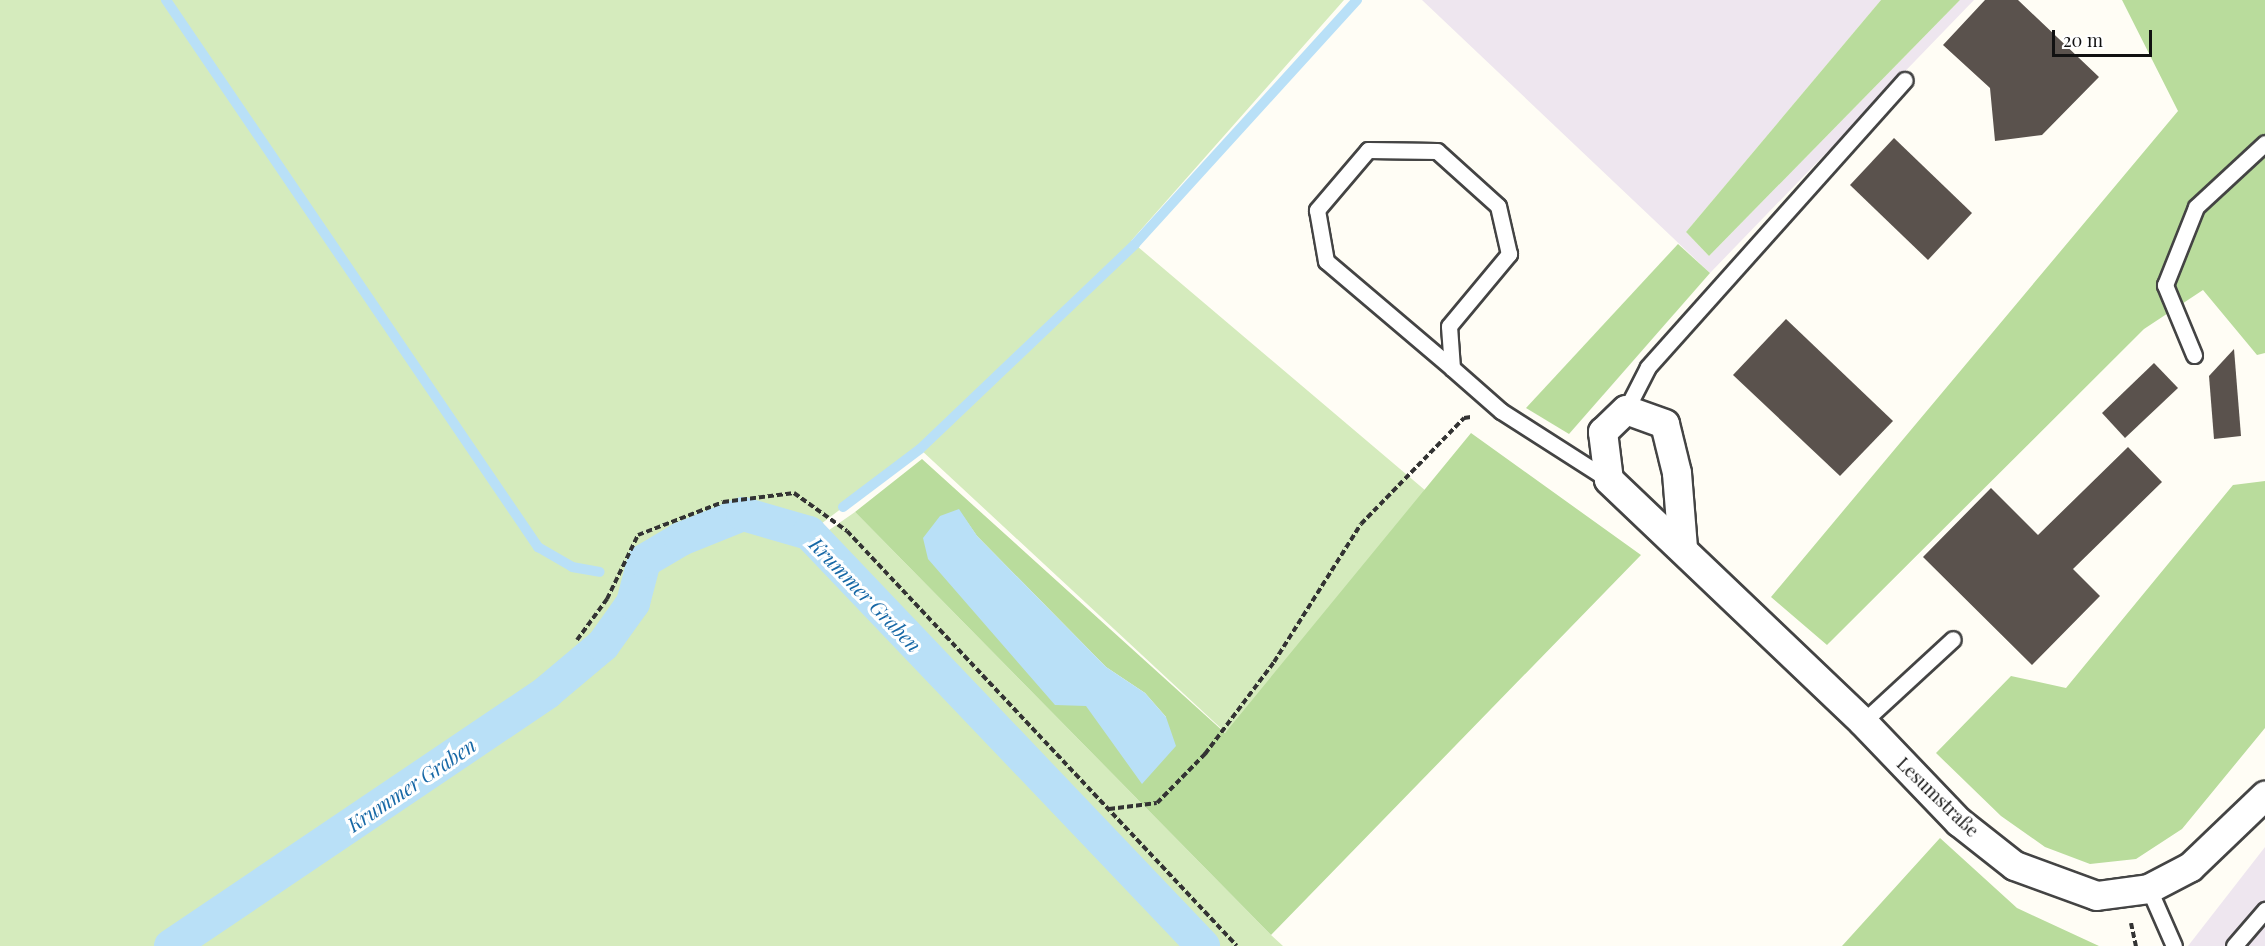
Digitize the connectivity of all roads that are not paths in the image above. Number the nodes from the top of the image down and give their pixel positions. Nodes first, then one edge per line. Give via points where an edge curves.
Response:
1 (1905, 80) dead end
2 (2265, 143) edge
3 (2194, 355) dead end
4 (1452, 368) junction
5 (1626, 410) junction
6 (1609, 480) junction
7 (1683, 548) junction
8 (1953, 639) dead end
9 (1863, 722) junction
10 (2265, 796) edge
11 (2149, 889) junction
12 (2265, 910) edge
13 (2174, 946) edge
14 (2234, 946) edge

1 - 5 lane via 1648,367
2 - 3 lane via 2196,207 2165,285
4 - 4 lane via 1326,261 1317,210 1368,150 1437,152 1498,206 1509,254 1449,326
4 - 6 lane via 1502,411
5 - 6 street via 1603,432
5 - 7 street via 1665,424 1677,474
6 - 7 street, Lesumstraße
7 - 9 street, Lesumstraße
8 - 9 lane
9 - 11 street, Lesumstraße via 1959,822 2015,866 2097,896
10 - 11 street, Lesumstraße via 2191,867
11 - 13 lane
12 - 14 lane

